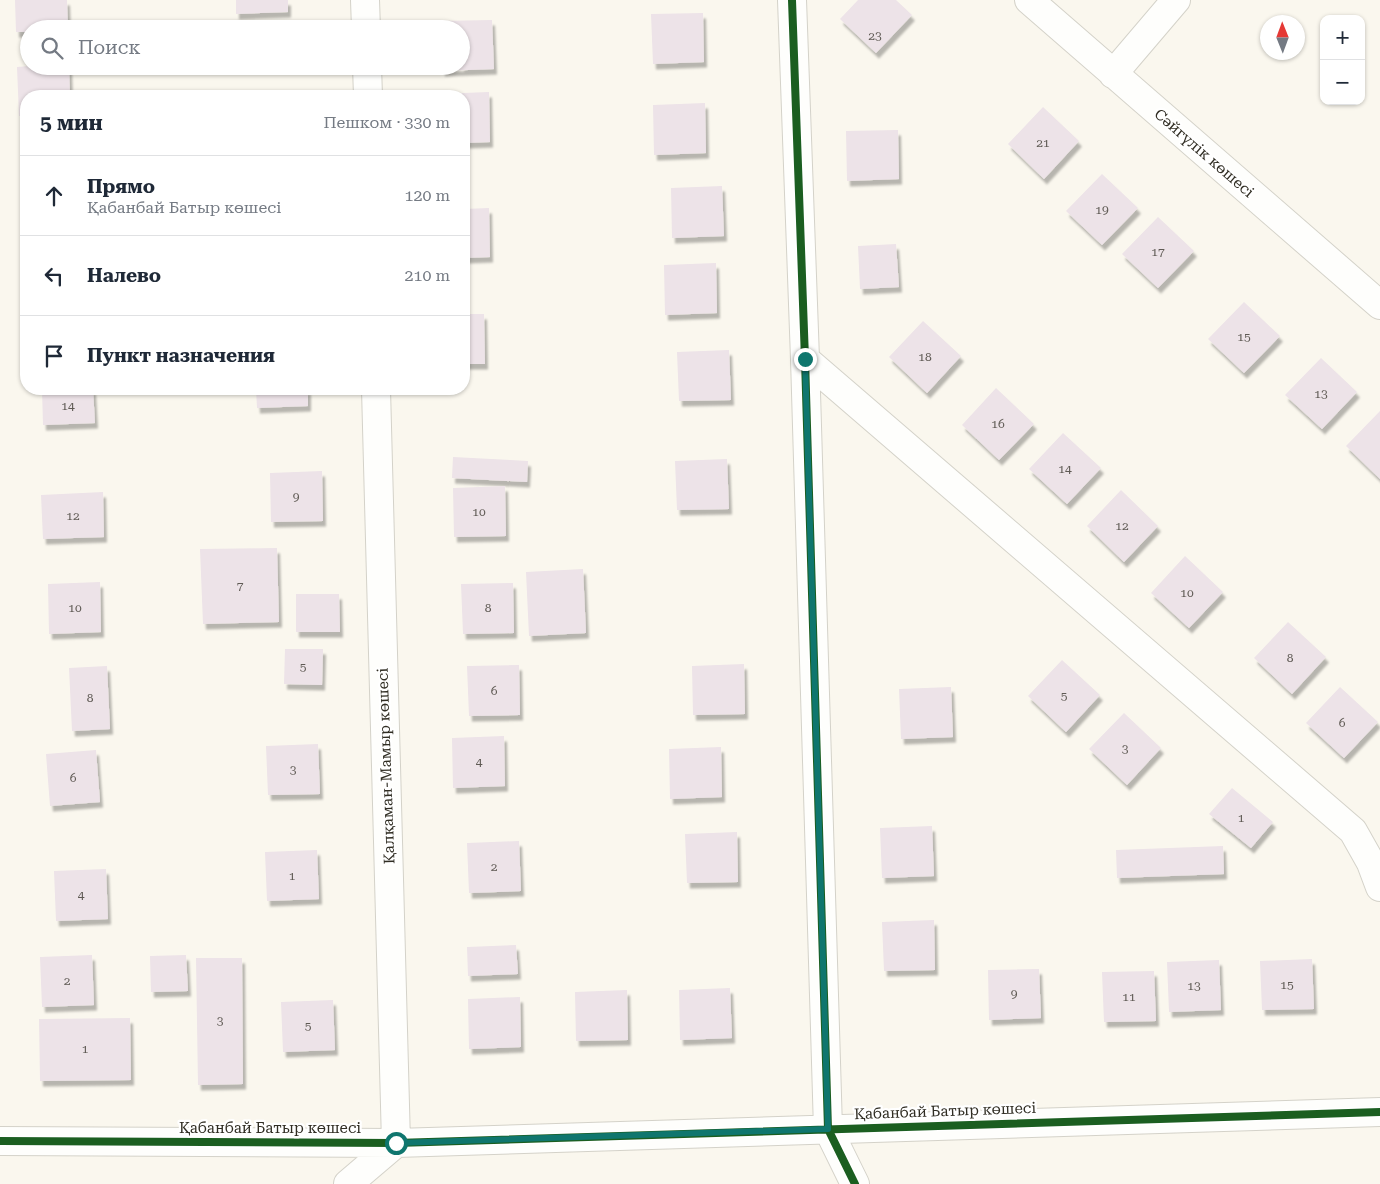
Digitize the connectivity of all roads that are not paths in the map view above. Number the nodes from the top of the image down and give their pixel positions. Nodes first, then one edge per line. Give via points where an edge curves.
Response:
1 (365, 0) edge
2 (792, 0) edge
3 (1030, 0) edge
4 (1176, 0) edge
5 (366, 20) edge
6 (1113, 74) junction
7 (367, 75) edge
8 (368, 90) edge
9 (1380, 305) edge
10 (805, 359) junction
11 (376, 395) edge
12 (1380, 887) edge
13 (1380, 1112) edge
14 (828, 1129) junction
15 (0, 1141) edge
16 (396, 1143) junction
17 (348, 1184) edge
18 (855, 1184) edge

1 - 5 street
2 - 10 street
3 - 6 street, Сәйгүлік көшесі
4 - 6 street
6 - 9 street, Сәйгүлік көшесі
7 - 8 street
10 - 12 street via 1353,831
10 - 14 street
11 - 16 street, Қалқаман-Мамыр көшесі
13 - 14 street, Қабанбай Батыр көшесі
14 - 16 street, Қабанбай Батыр көшесі
14 - 18 street
15 - 16 street, Қабанбай Батыр көшесі
16 - 17 street

